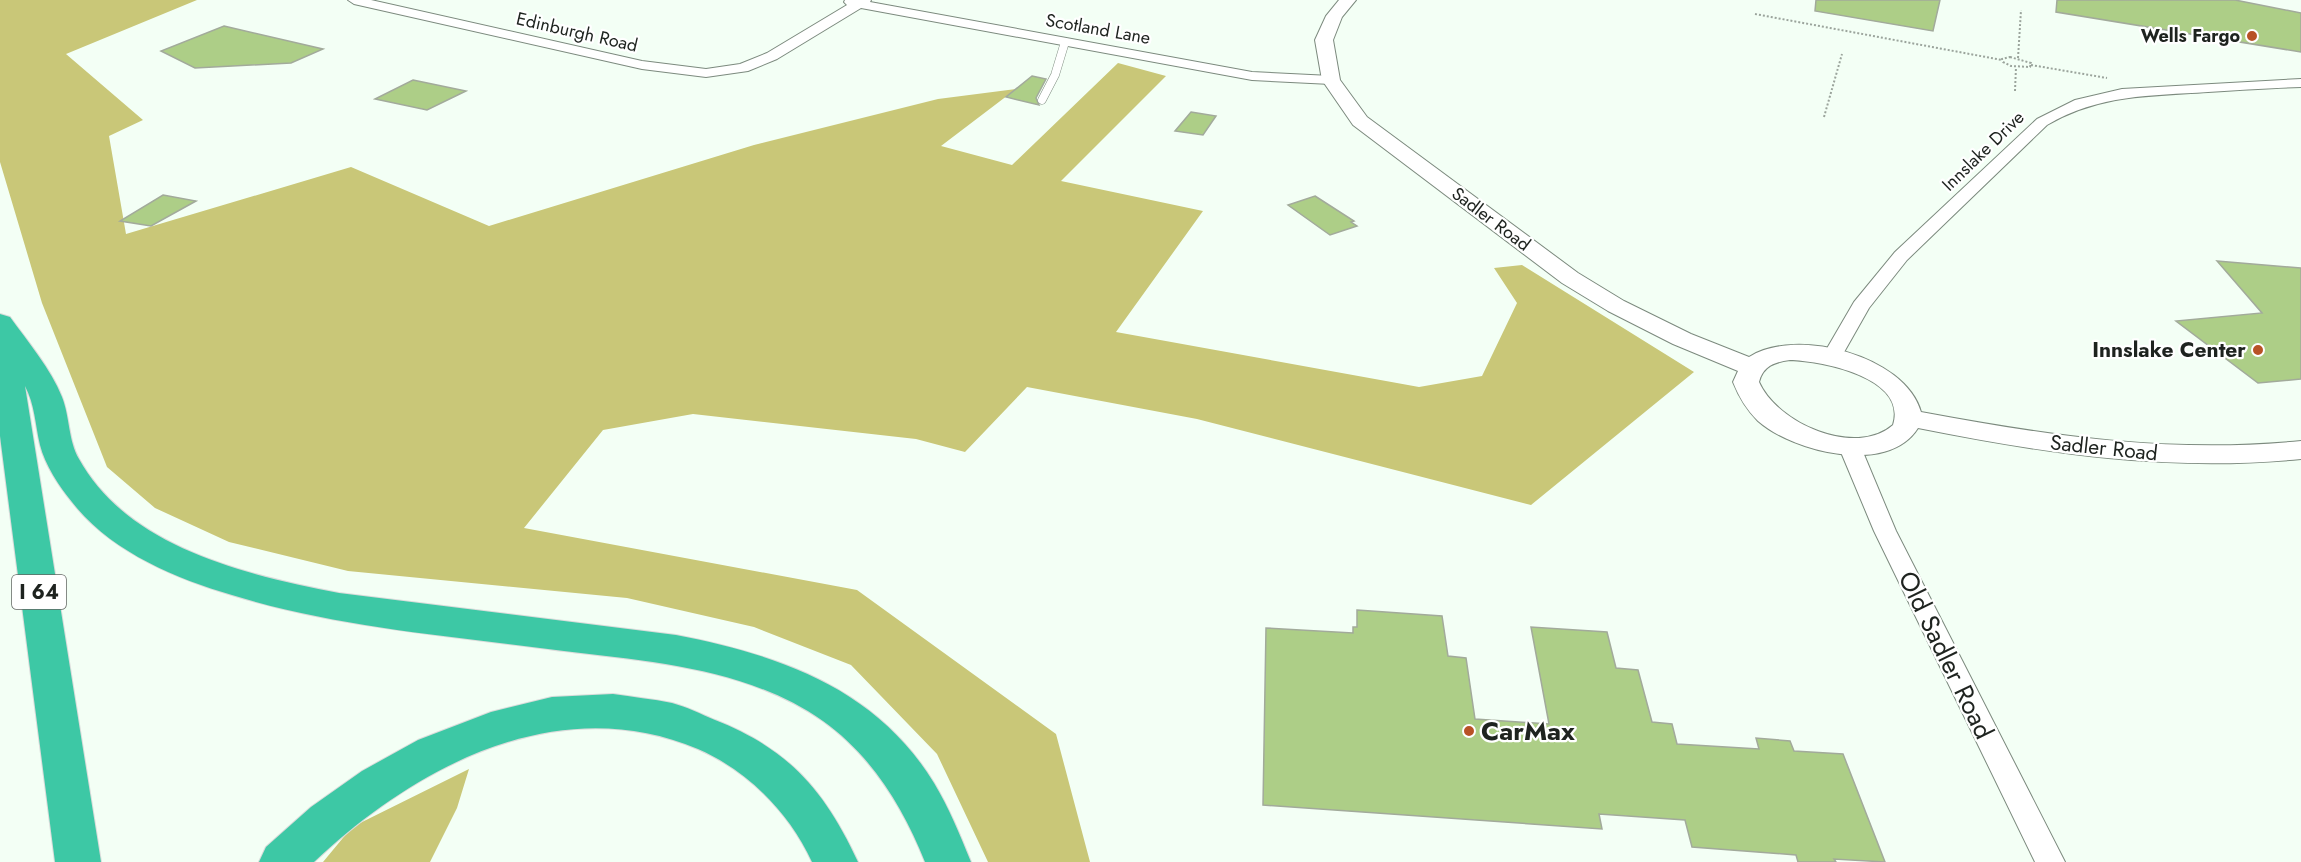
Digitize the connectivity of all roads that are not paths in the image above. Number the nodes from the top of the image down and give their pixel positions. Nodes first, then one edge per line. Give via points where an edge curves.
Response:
1 (354, 0) edge
2 (838, 0) edge
3 (1348, 0) edge
4 (862, 2) edge
5 (1065, 42) junction
6 (1331, 80) junction
7 (2301, 83) edge
8 (2228, 87) junction
9 (2301, 93) edge
10 (1042, 100) dead end
11 (0, 322) edge
12 (1832, 357) junction
13 (1751, 367) junction
14 (1908, 418) junction
15 (1849, 445) junction
16 (2301, 450) edge
17 (78, 862) edge
18 (282, 862) edge
19 (835, 862) edge
20 (948, 862) edge
21 (2050, 862) edge

1 - 4 street, Edinburgh Road via 661,69 691,72 723,72 754,64
2 - 4 street, Scotland Lane
3 - 6 street, Sadler Road via 1324,40
4 - 5 street, Scotland Lane
5 - 6 street, Scotland Lane via 1252,76
5 - 10 lane
6 - 13 street, Sadler Road via 1360,121 1570,278 1682,339
7 - 8 street, Innslake Drive
8 - 9 street, Innslake Drive
8 - 12 street, Innslake Drive via 2111,96 2066,108 2050,117 1901,256 1861,306
11 - 17 highway, I 64
11 - 20 highway via 46,396 57,448 77,484 100,509 148,547 225,580 289,598 689,651 748,665 788,680 822,698 871,737 905,777
12 - 13 street via 1790,352 1766,357
12 - 14 street via 1886,381 1903,400
13 - 15 street via 1747,390 1770,418 1815,439
14 - 15 street via 1906,426 1891,440
14 - 16 street, Sadler Road via 2121,452 2246,455
15 - 21 street, Old Sadler Road via 1885,531
18 - 19 highway via 354,798 409,764 511,723 576,712 670,720 718,738 744,753 807,811

